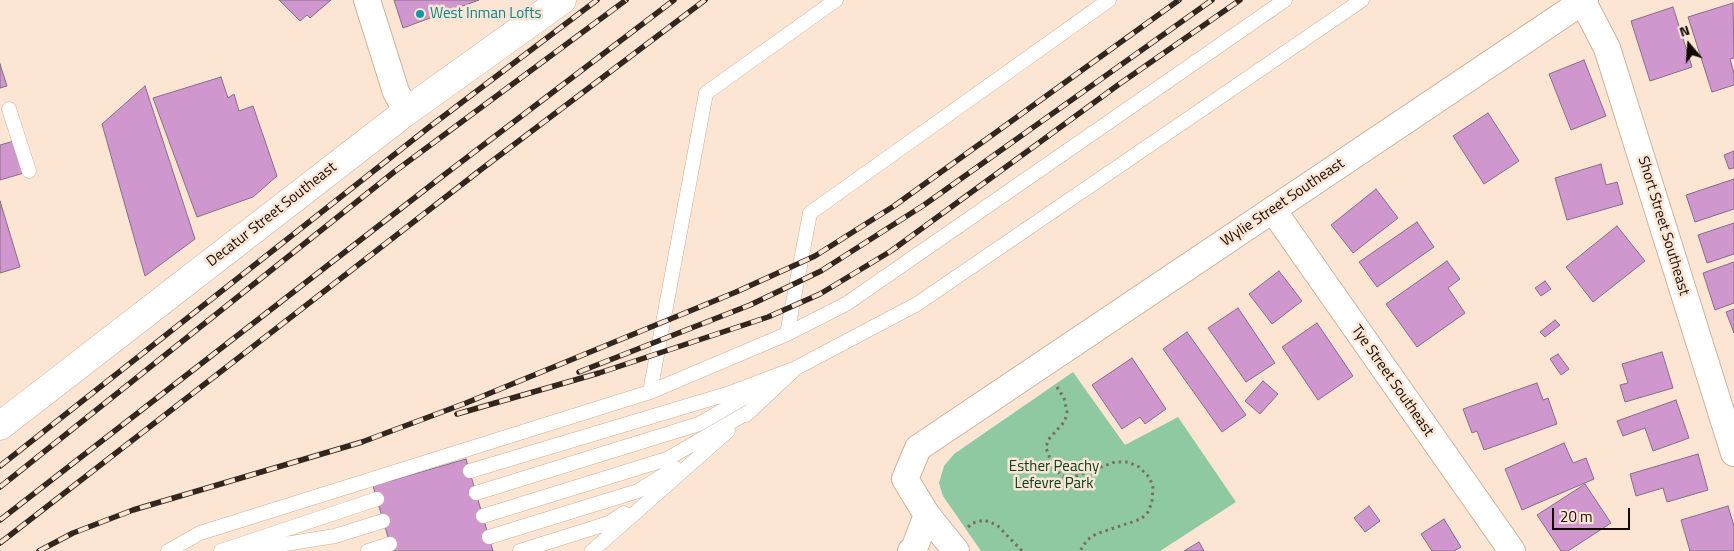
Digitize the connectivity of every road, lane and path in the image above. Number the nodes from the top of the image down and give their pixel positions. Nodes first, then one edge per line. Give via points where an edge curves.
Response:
1 (367, 0) edge
2 (836, 0) edge
3 (1109, 0) edge
4 (1285, 0) edge
5 (1362, 0) edge
6 (1584, 1) edge
7 (556, 5) edge
8 (9, 109) dead end
9 (407, 111) junction
10 (29, 171) dead end
11 (1273, 210) junction
12 (787, 334) junction
13 (796, 368) junction
14 (1052, 380) dead end
15 (650, 392) junction
16 (752, 410) junction
17 (0, 426) edge
18 (708, 448) junction
19 (1734, 453) edge
20 (470, 471) dead end
21 (668, 483) junction
22 (476, 493) dead end
23 (377, 499) dead end
24 (927, 515) junction
25 (483, 516) dead end
26 (628, 519) junction
27 (383, 521) dead end
28 (489, 537) dead end
29 (959, 541) edge
30 (390, 544) dead end
31 (168, 551) edge
32 (221, 551) edge
33 (241, 551) edge
34 (368, 551) edge
35 (520, 551) edge
36 (586, 551) edge
37 (592, 551) edge
38 (911, 551) edge
39 (1022, 551) edge
40 (1080, 551) edge
41 (1512, 551) edge

1 - 9 street via 396,92
2 - 15 lane via 706,93
3 - 12 lane via 810,212
4 - 12 lane via 846,304
5 - 13 lane via 917,304
6 - 11 street, Wylie Street Southeast
6 - 19 street, Short Street Southeast via 1607,48
7 - 9 main road, Decatur Street Southeast
8 - 10 lane
9 - 17 main road, Decatur Street Southeast
11 - 24 street, Wylie Street Southeast via 918,448 905,479
11 - 41 street, Tye Street Southeast
12 - 15 lane
13 - 16 lane
13 - 20 lane via 727,394
13 - 22 lane via 700,424
14 - 40 path via 1064,398 1067,412 1046,448 1054,469 1064,476 1073,477 1115,462 1128,462 1139,467 1153,486 1148,512 1141,518 1096,534
15 - 31 lane via 200,533
16 - 18 lane
16 - 25 lane via 667,459
18 - 21 lane
18 - 28 lane via 638,491
21 - 26 lane
21 - 35 lane via 609,523
23 - 32 lane
24 - 29 street
24 - 38 street
26 - 36 lane
26 - 37 lane
27 - 33 lane via 335,536
29 - 39 path via 973,523 984,520 997,525
30 - 34 lane

